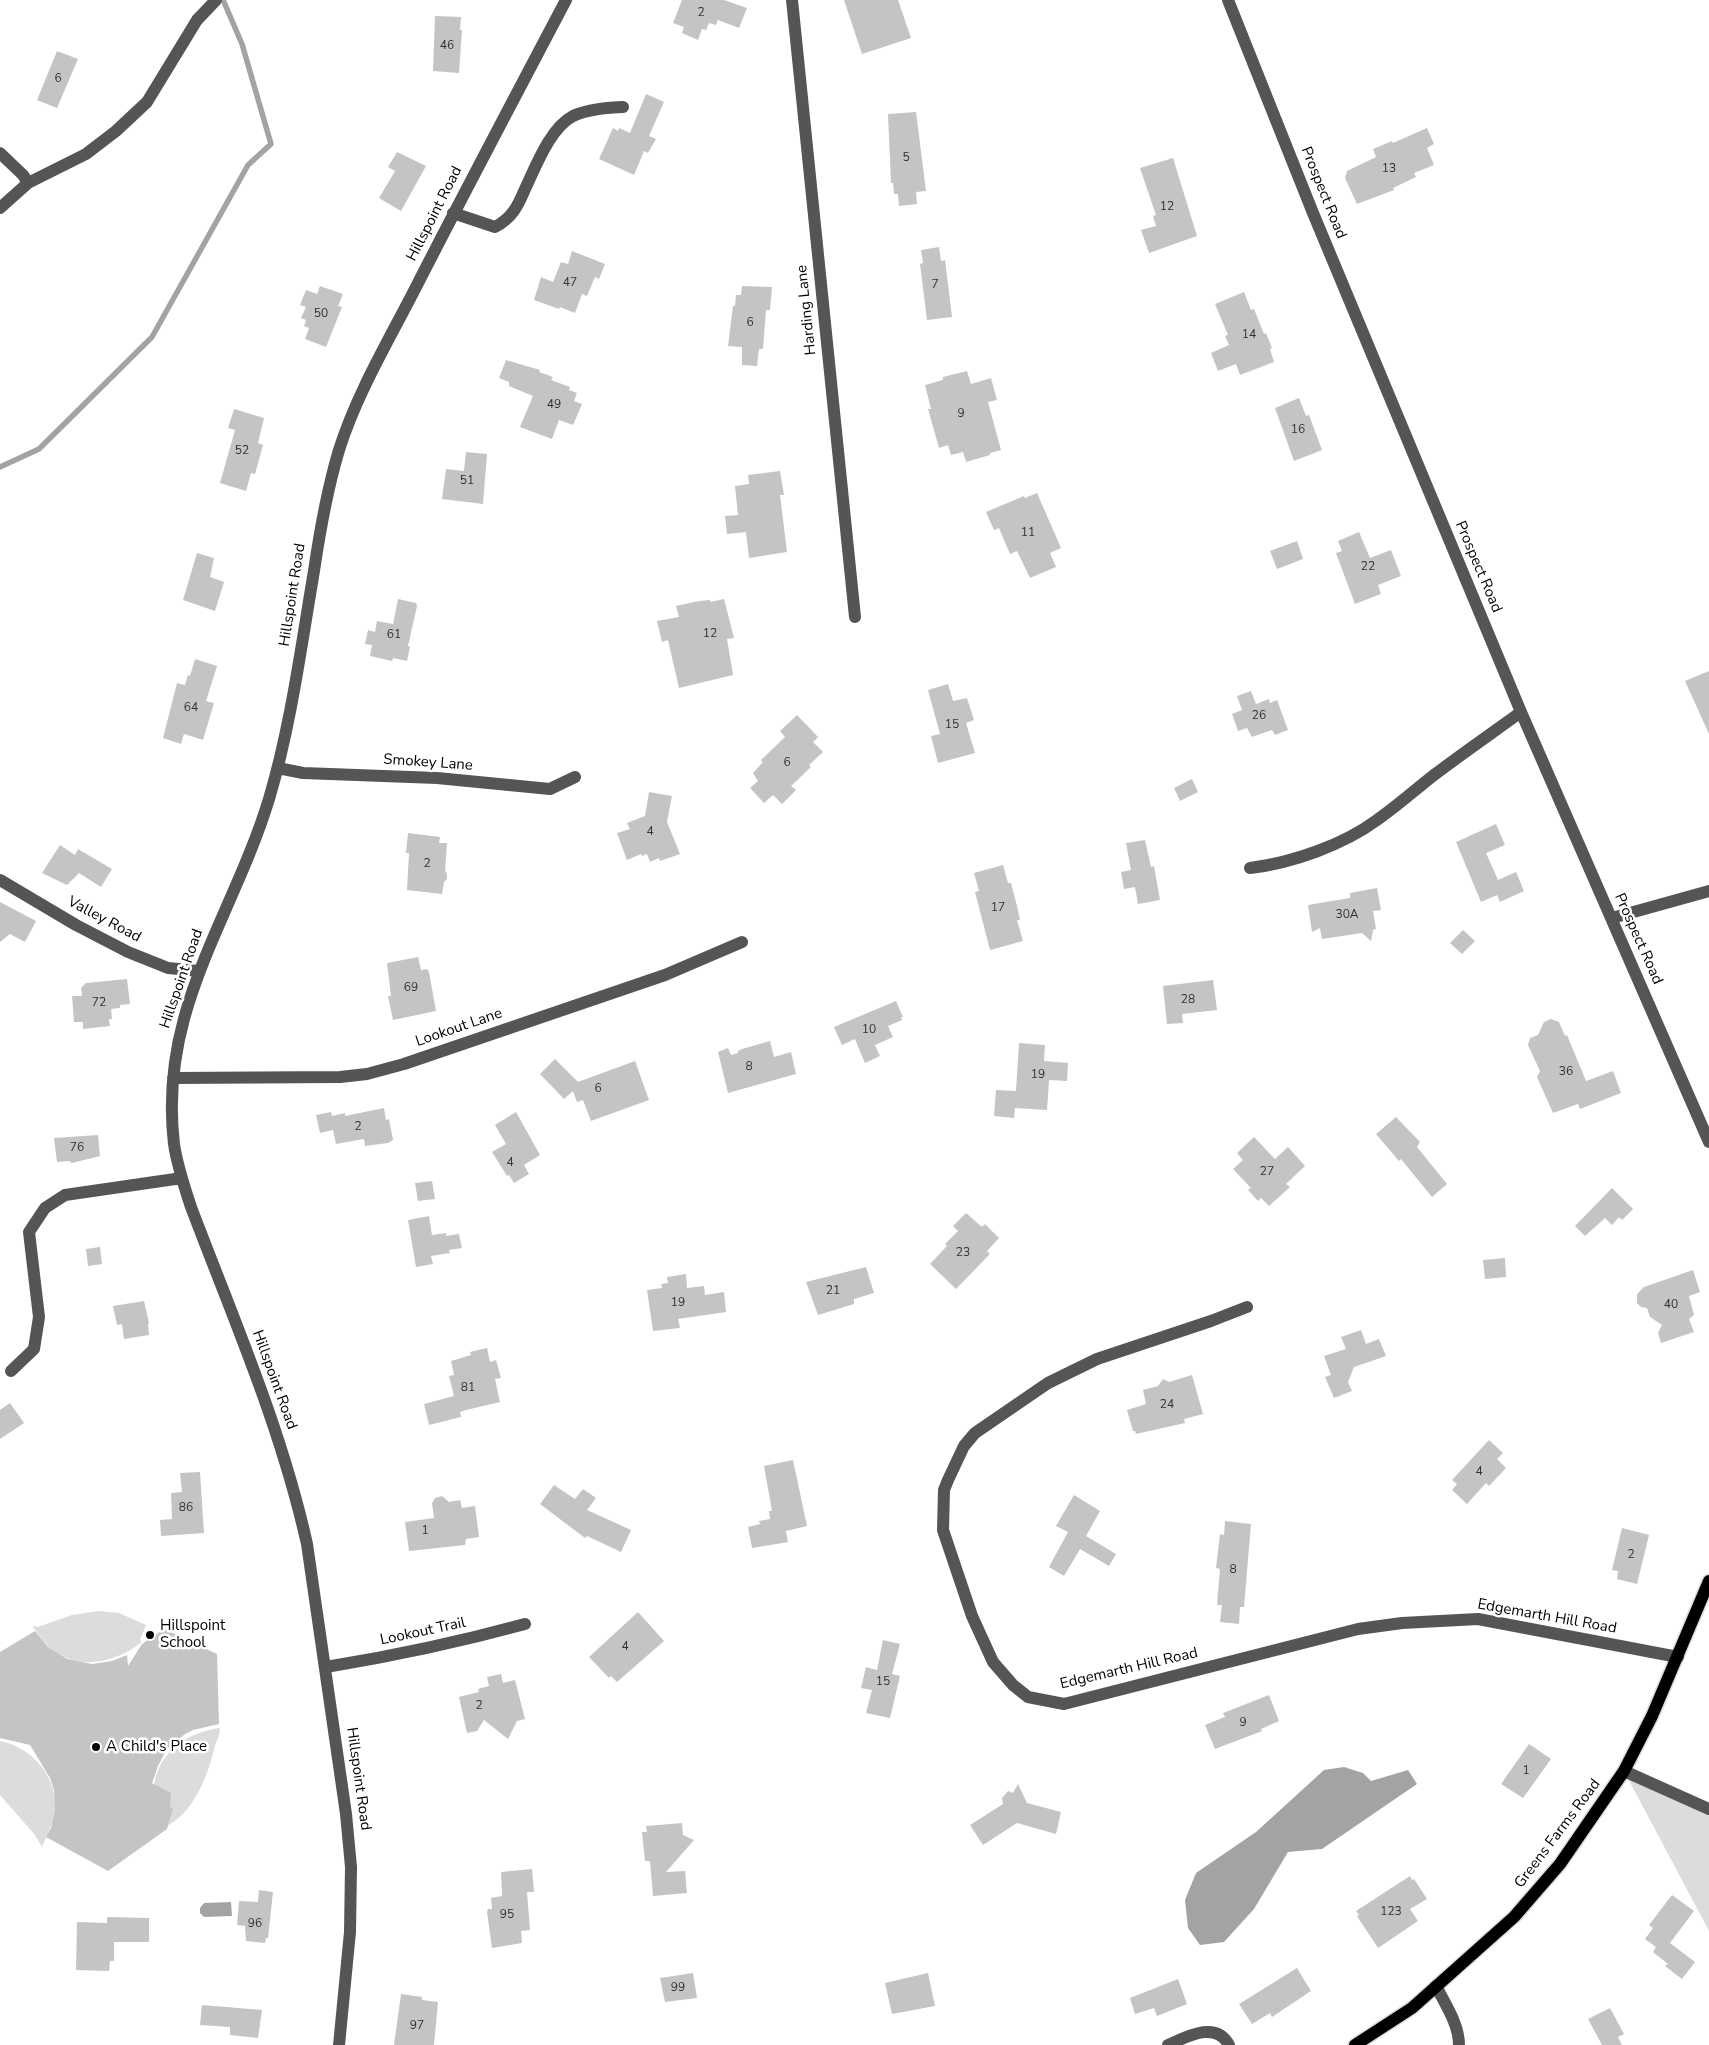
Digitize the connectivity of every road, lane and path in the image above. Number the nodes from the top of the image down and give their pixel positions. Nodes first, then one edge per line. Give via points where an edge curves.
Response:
1 (216, 0) edge
2 (566, 0) edge
3 (792, 0) edge
4 (1228, 0) edge
5 (623, 107) dead end
6 (0, 153) edge
7 (28, 183) junction
8 (0, 208) edge
9 (453, 213) junction
10 (855, 617) dead end
11 (1521, 712) junction
12 (278, 768) junction
13 (575, 777) dead end
14 (1250, 868) dead end
15 (0, 880) edge
16 (1709, 890) edge
17 (1612, 918) junction
18 (742, 942) dead end
19 (199, 971) junction
20 (172, 1078) junction
21 (1709, 1142) edge
22 (182, 1178) junction
23 (1247, 1307) dead end
24 (11, 1371) dead end
25 (1709, 1581) edge
26 (525, 1624) dead end
27 (1678, 1657) junction
28 (326, 1667) junction
29 (1624, 1771) junction
30 (1709, 1809) edge
31 (1436, 1986) junction
32 (339, 2045) edge
33 (1168, 2045) edge
34 (1230, 2045) edge
35 (1355, 2045) edge
36 (1459, 2045) edge

1 - 7 street via 197,20 147,102 86,154
2 - 9 street, Hillspoint Road
3 - 10 street, Harding Lane
4 - 11 street, Prospect Road
5 - 9 street via 574,115 558,128 515,212 503,222 495,226
6 - 7 street via 24,175
7 - 8 street
9 - 12 street, Hillspoint Road via 361,396 338,451 323,514
11 - 14 street via 1359,832 1298,859
11 - 17 street, Prospect Road
12 - 13 street, Smokey Lane via 303,773 436,778 550,789
12 - 19 street, Hillspoint Road via 261,824
15 - 19 street, Valley Road via 76,926 128,952 168,968
16 - 17 street
17 - 21 street, Prospect Road
18 - 20 street, Lookout Lane via 665,975 367,1074
19 - 20 street, Hillspoint Road via 182,1024
20 - 22 street, Hillspoint Road via 174,1143
22 - 24 street via 65,1196 45,1208 29,1232 39,1317 34,1349
22 - 28 street, Hillspoint Road via 289,1473 307,1544
23 - 27 street, Edgemarth Hill Road via 1097,1359 1048,1383 974,1433 964,1446 944,1490 944,1530 972,1616 993,1662 1013,1685 1028,1697 1064,1704 1358,1629 1478,1619
25 - 27 main road, Greens Farms Road
26 - 28 street, Lookout Trail via 467,1640
27 - 29 main road, Greens Farms Road
28 - 32 street, Hillspoint Road via 351,1867 350,1932
29 - 30 street
29 - 31 main road, Greens Farms Road via 1560,1864 1534,1895 1514,1917
31 - 35 main road, Greens Farms Road via 1412,2008
31 - 36 street via 1453,2021
33 - 34 street via 1197,2032 1213,2032

